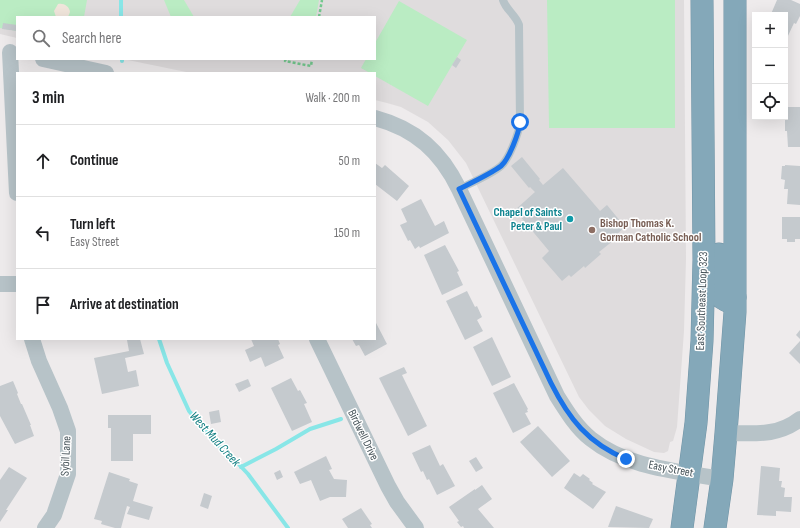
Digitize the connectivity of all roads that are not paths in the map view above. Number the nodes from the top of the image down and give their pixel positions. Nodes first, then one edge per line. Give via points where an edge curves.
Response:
1 (503, 0) edge
2 (702, 0) edge
3 (735, 0) edge
4 (703, 41) junction
5 (9, 51) edge
6 (48, 60) edge
7 (102, 72) edge
8 (376, 118) edge
9 (16, 175) edge
10 (459, 189) junction
11 (0, 284) edge
12 (16, 284) edge
13 (735, 297) junction
14 (32, 340) edge
15 (317, 340) edge
16 (800, 419) edge
17 (726, 433) junction
18 (690, 473) junction
19 (722, 479) junction
20 (45, 528) edge
21 (416, 528) edge
22 (682, 528) edge
23 (715, 528) edge

1 - 10 lane via 519,25 518,132 501,166
2 - 4 highway, East Southeast Loop 323
3 - 13 highway
4 - 13 highway via 718,92 719,290 722,298 727,301
4 - 18 highway, East Southeast Loop 323 via 702,341
5 - 9 street
6 - 7 street
8 - 10 street, Easy Street via 407,130 426,143 446,166
10 - 18 street, Easy Street via 551,383 577,424 590,439 616,455 640,463
11 - 12 street
13 - 17 highway
14 - 20 street, Sybil Lane via 68,431 68,474 54,515
15 - 21 street, Birdwell Drive via 388,486
16 - 17 street via 777,431
17 - 19 highway
18 - 19 street, Easy Street
18 - 22 highway, East Southeast Loop 323
19 - 23 highway

